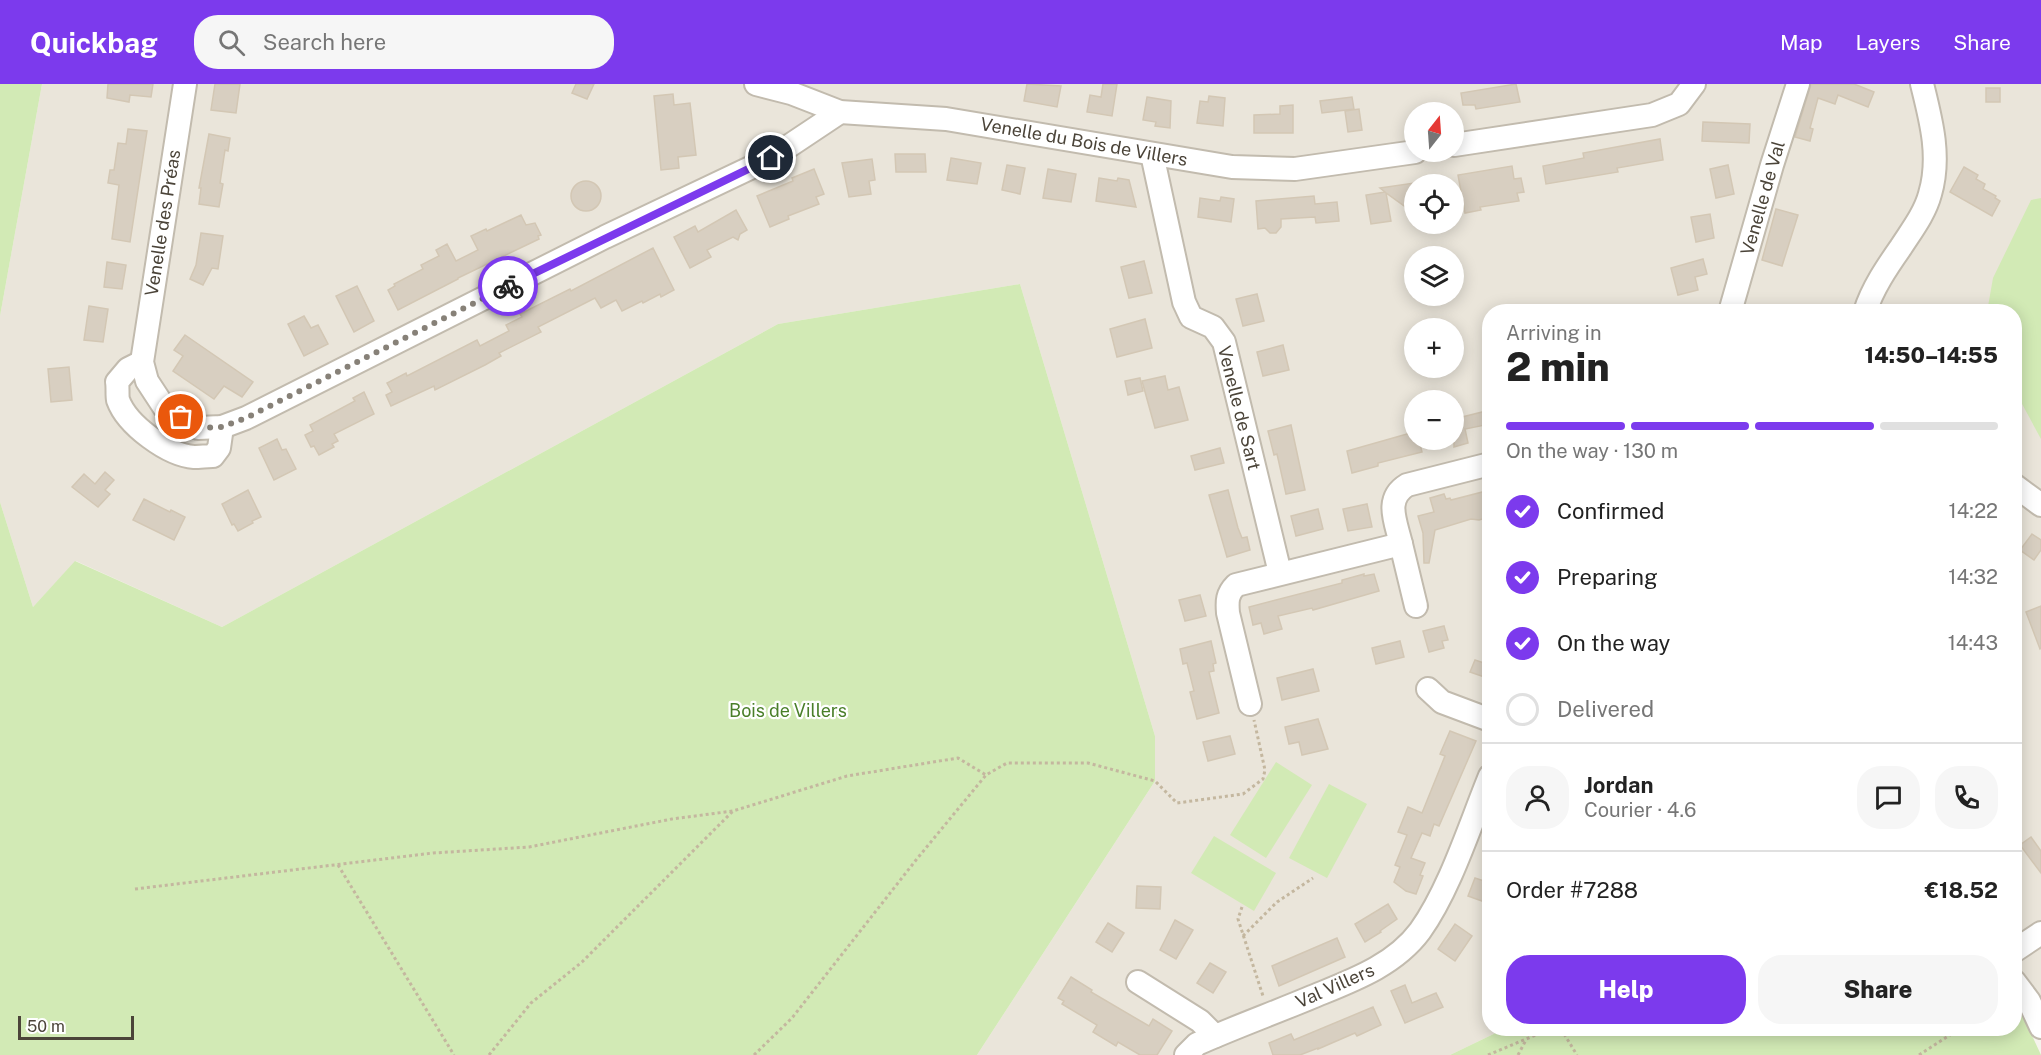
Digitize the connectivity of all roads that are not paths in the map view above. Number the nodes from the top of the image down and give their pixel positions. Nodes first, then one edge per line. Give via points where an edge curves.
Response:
1 (185, 84) edge
2 (756, 84) edge
3 (1694, 84) edge
4 (1798, 84) edge
5 (1922, 84) edge
6 (840, 112) junction
7 (1464, 143) edge
8 (1152, 154) junction
9 (1404, 154) edge
10 (1732, 304) edge
11 (1869, 304) edge
12 (142, 362) junction
13 (222, 427) junction
14 (1482, 466) edge
15 (2022, 491) edge
16 (2041, 505) edge
17 (1401, 544) junction
18 (1280, 573) junction
19 (1416, 606) dead end
20 (1428, 689) dead end
21 (1250, 704) road end
22 (1482, 717) edge
23 (1482, 795) edge
24 (2041, 933) edge
25 (2022, 946) edge
26 (1138, 982) dead end
27 (2022, 992) edge
28 (2041, 1027) edge
29 (1215, 1036) junction
30 (1186, 1055) edge

1 - 12 street, Venelle des Préas
2 - 6 street, Venelle du Bois de Villers
3 - 7 street via 1679,104 1652,115
4 - 10 street, Venelle de Val
5 - 11 street via 1934,136 1935,168 1930,195
6 - 8 street, Venelle du Bois de Villers via 946,119
6 - 13 street, Venelle des Préas via 771,158
8 - 9 street, Venelle du Bois de Villers via 1232,167 1295,169
8 - 18 street, Venelle de Sart via 1184,302 1191,317 1214,327 1224,342
12 - 13 street, Venelle des Préas via 147,381 164,407 198,428
12 - 13 street via 128,369 117,382 118,400 146,435 193,457 213,456 219,448
14 - 17 street via 1398,490 1393,509
15 - 16 street
17 - 18 street
17 - 19 street
18 - 21 street via 1236,585 1227,599
20 - 22 street via 1442,702
23 - 29 street, Val Villers via 1438,902 1406,946 1360,978
24 - 25 street
26 - 29 street
27 - 28 street
29 - 30 street, Val Villers via 1197,1044

